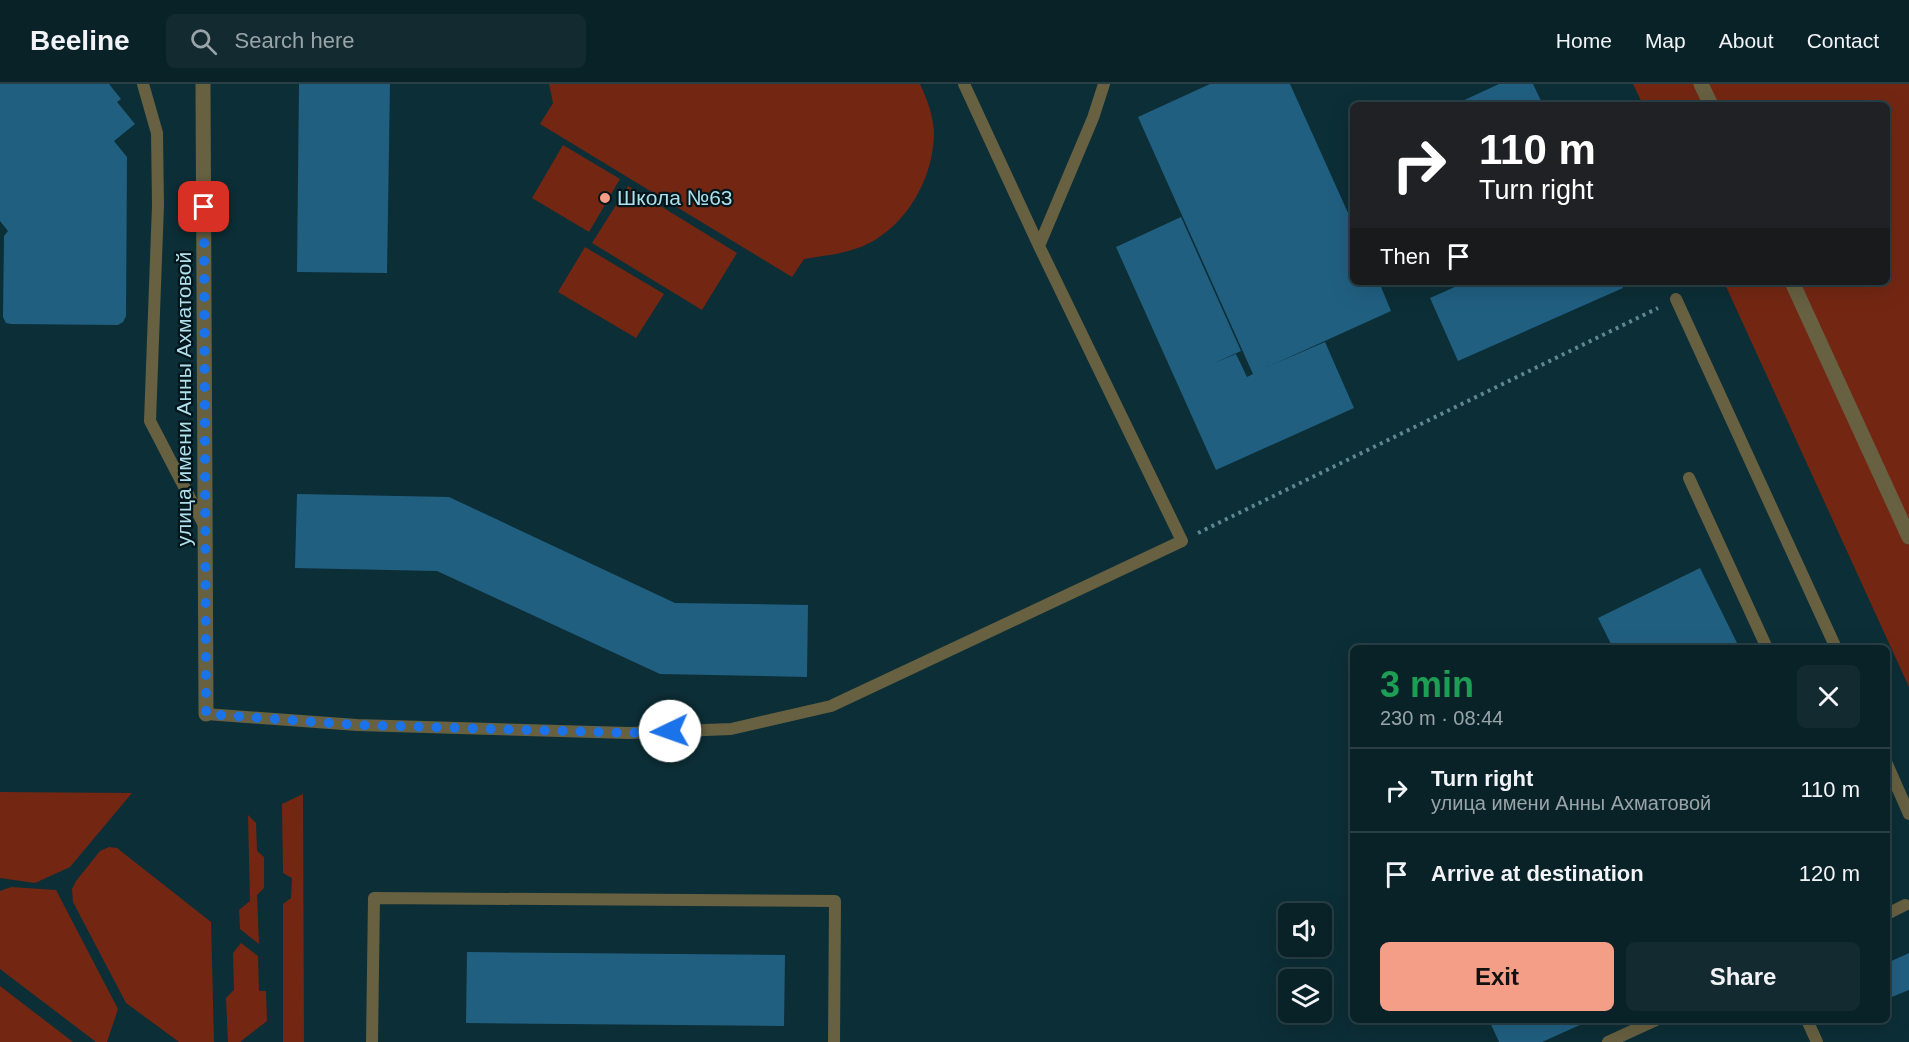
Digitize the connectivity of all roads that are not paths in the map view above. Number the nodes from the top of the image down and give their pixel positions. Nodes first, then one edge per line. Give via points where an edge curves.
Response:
1 (143, 84) edge
2 (203, 84) edge
3 (964, 84) edge
4 (1104, 84) edge
5 (1701, 84) edge
6 (1710, 102) edge
7 (1039, 246) junction
8 (1793, 285) edge
9 (1676, 299) road end
10 (1689, 478) dead end
11 (205, 527) junction
12 (1909, 537) edge
13 (1766, 645) edge
14 (1832, 645) edge
15 (206, 714) joint
16 (1890, 771) edge
17 (1909, 814) edge
18 (1905, 905) dead end
19 (1890, 912) edge
20 (1649, 1023) edge
21 (1808, 1023) edge
22 (372, 1042) edge
23 (834, 1042) edge
24 (1608, 1042) edge
25 (1817, 1042) edge

1 - 11 lane via 157,133 150,421
2 - 11 street, улица имени Анны Ахматовой
3 - 7 lane
4 - 7 lane
5 - 6 street
7 - 15 lane via 1182,541 831,706 731,729 629,733 357,725
8 - 12 street
9 - 14 lane
10 - 13 lane
11 - 15 street, улица имени Анны Ахматовой
16 - 17 lane
18 - 19 lane
20 - 24 lane
21 - 25 lane
22 - 23 lane via 374,898 835,902

